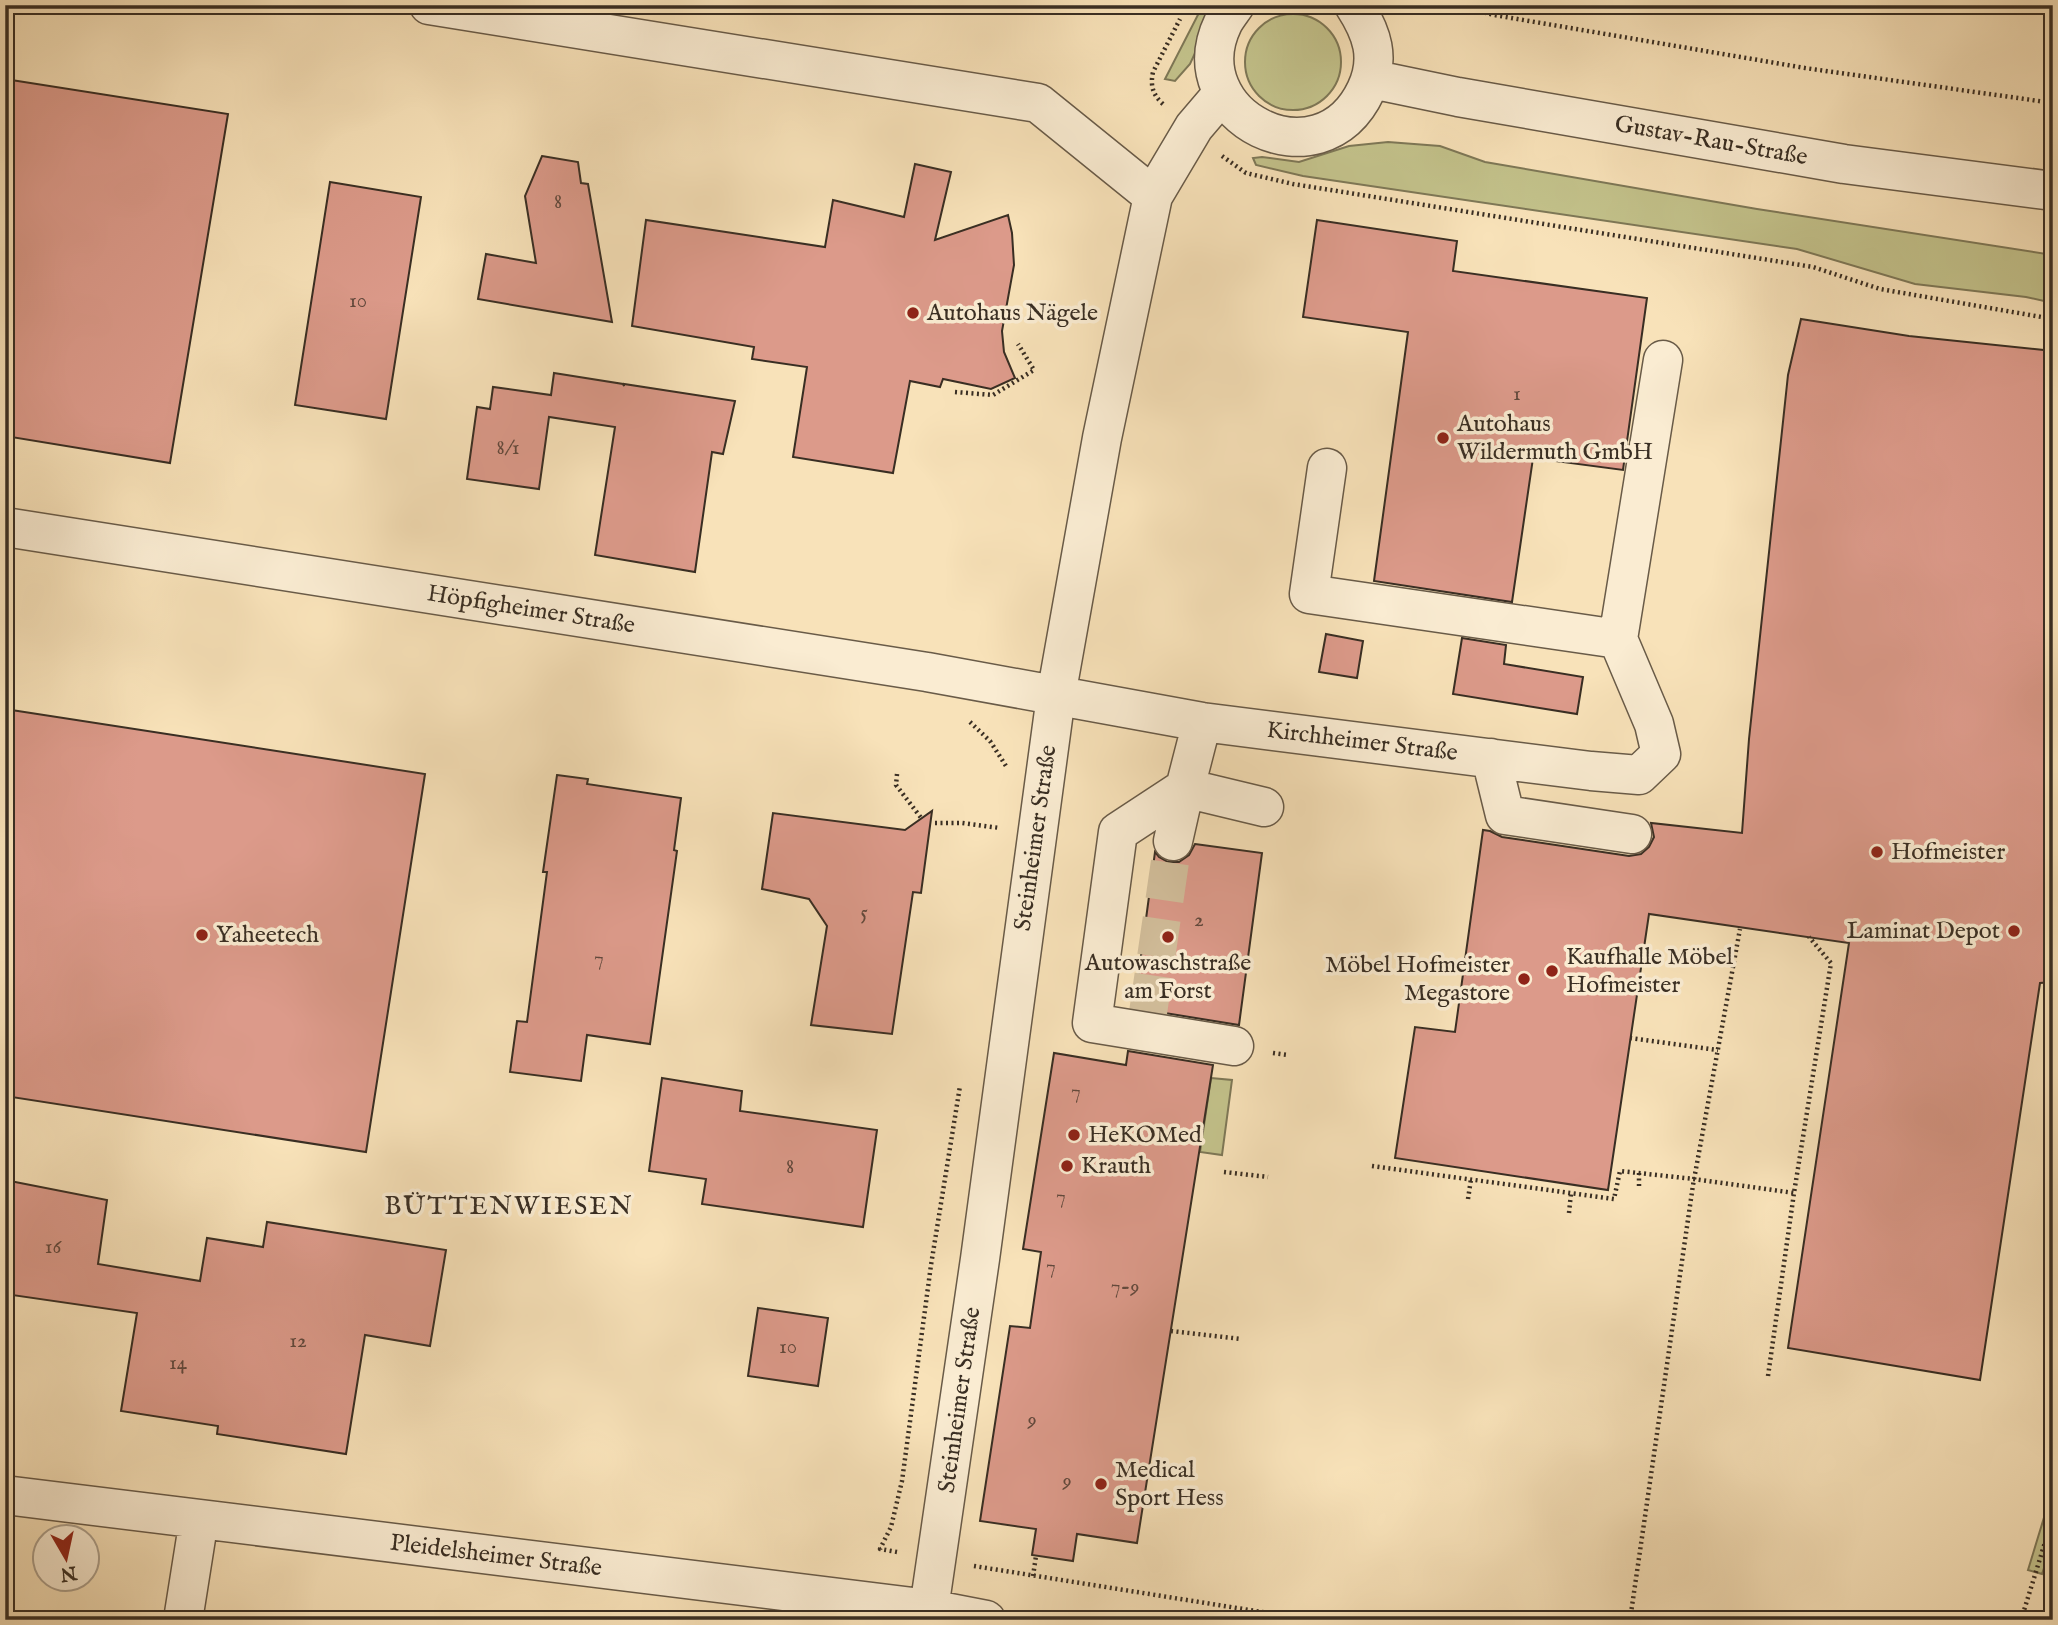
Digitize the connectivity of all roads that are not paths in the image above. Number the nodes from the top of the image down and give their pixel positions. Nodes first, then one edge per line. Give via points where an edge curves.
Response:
1 (429, 5) edge
2 (1235, 5) edge
3 (1353, 5) edge
4 (1371, 79) junction
5 (1223, 93) junction
6 (2053, 191) edge
7 (1153, 196) junction
8 (1663, 360) dead end
9 (1327, 468) dead end
10 (5, 527) edge
11 (1618, 639) junction
12 (1056, 696) junction
13 (1202, 722) junction
14 (1491, 758) junction
15 (1185, 788) junction
16 (1264, 807) dead end
17 (1632, 834) dead end
18 (1173, 841) tunnel mouth
19 (1234, 1046) dead end
20 (5, 1495) edge
21 (199, 1519) junction
22 (929, 1609) junction
23 (183, 1620) edge
24 (986, 1620) edge

1 - 7 street via 1038,103
2 - 5 street via 1216,46
3 - 4 street via 1367,26 1374,52
4 - 5 street via 1360,103 1340,123 1315,135 1288,137 1261,130 1239,114
4 - 6 street, Gustav-Rau-Straße via 1844,164
5 - 7 street, Steinheimer Straße via 1194,127
7 - 12 street, Steinheimer Straße via 1102,438
8 - 11 street
9 - 11 street via 1309,594
10 - 12 street, Höpfigheimer Straße
11 - 14 street, Kirchheimer Straße via 1654,724 1661,754 1639,775
12 - 13 street, Kirchheimer Straße
12 - 22 street, Steinheimer Straße
13 - 14 street, Kirchheimer Straße
13 - 15 street
14 - 17 street via 1505,814
15 - 16 street
15 - 18 street
15 - 19 street via 1118,832 1092,1023 1146,1023
20 - 21 street, Pleidelsheimer Straße
21 - 22 street, Pleidelsheimer Straße
21 - 23 street
22 - 24 street, Pleidelsheimer Straße

